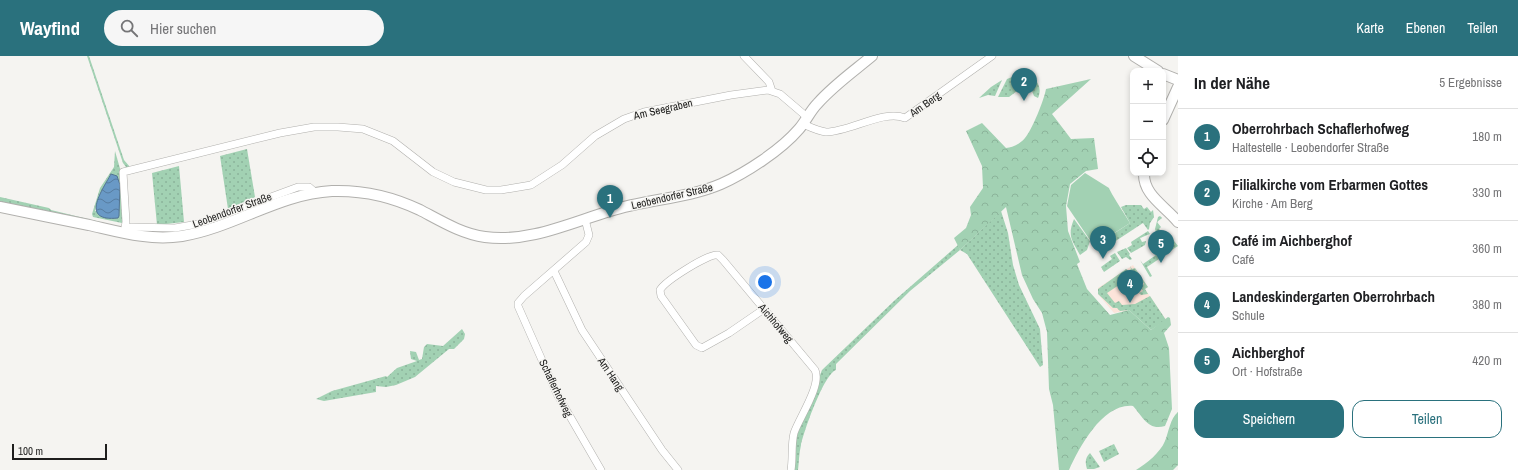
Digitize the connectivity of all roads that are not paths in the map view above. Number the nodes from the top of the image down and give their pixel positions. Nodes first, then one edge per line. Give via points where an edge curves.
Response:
1 (744, 56) edge
2 (872, 56) edge
3 (992, 56) edge
4 (1134, 56) edge
5 (1153, 68) edge
6 (1166, 75) edge
7 (1178, 80) edge
8 (1178, 88) edge
9 (772, 91) junction
10 (1166, 114) edge
11 (805, 121) junction
12 (1144, 176) edge
13 (0, 206) edge
14 (585, 219) junction
15 (1178, 222) edge
16 (124, 233) junction
17 (554, 271) junction
18 (764, 309) junction
19 (601, 470) edge
20 (678, 470) edge
21 (791, 470) edge

1 - 9 street via 769,82
2 - 11 main road, Leobendorfer Straße via 820,100
3 - 11 street, Am Berg via 905,118 894,115 826,132
4 - 5 main road
6 - 7 main road
8 - 10 main road
9 - 11 street via 780,94
9 - 16 street, Am Seegraben via 731,95 629,117 595,136 562,165 531,185 501,190 470,187 433,172 393,141 363,129 314,127 280,133 123,172 126,222
11 - 14 main road, Leobendorfer Straße via 793,136 775,151 724,183 698,192 625,206
12 - 15 main road via 1148,191
13 - 16 main road, Leobendorfer Straße
14 - 16 main road, Leobendorfer Straße via 524,237 488,238 459,230 390,198 351,191 288,198 220,225 182,236 154,238
14 - 17 street via 588,240
17 - 19 street, Schaflerhofweg via 524,296 518,303 519,309 557,394
17 - 20 street, Am Hang via 582,330
18 - 18 street, Aichhofweg via 716,255 709,256 666,282 660,290 661,296 696,345 702,348
18 - 21 street, Aichhofweg via 816,372 815,386 794,434

